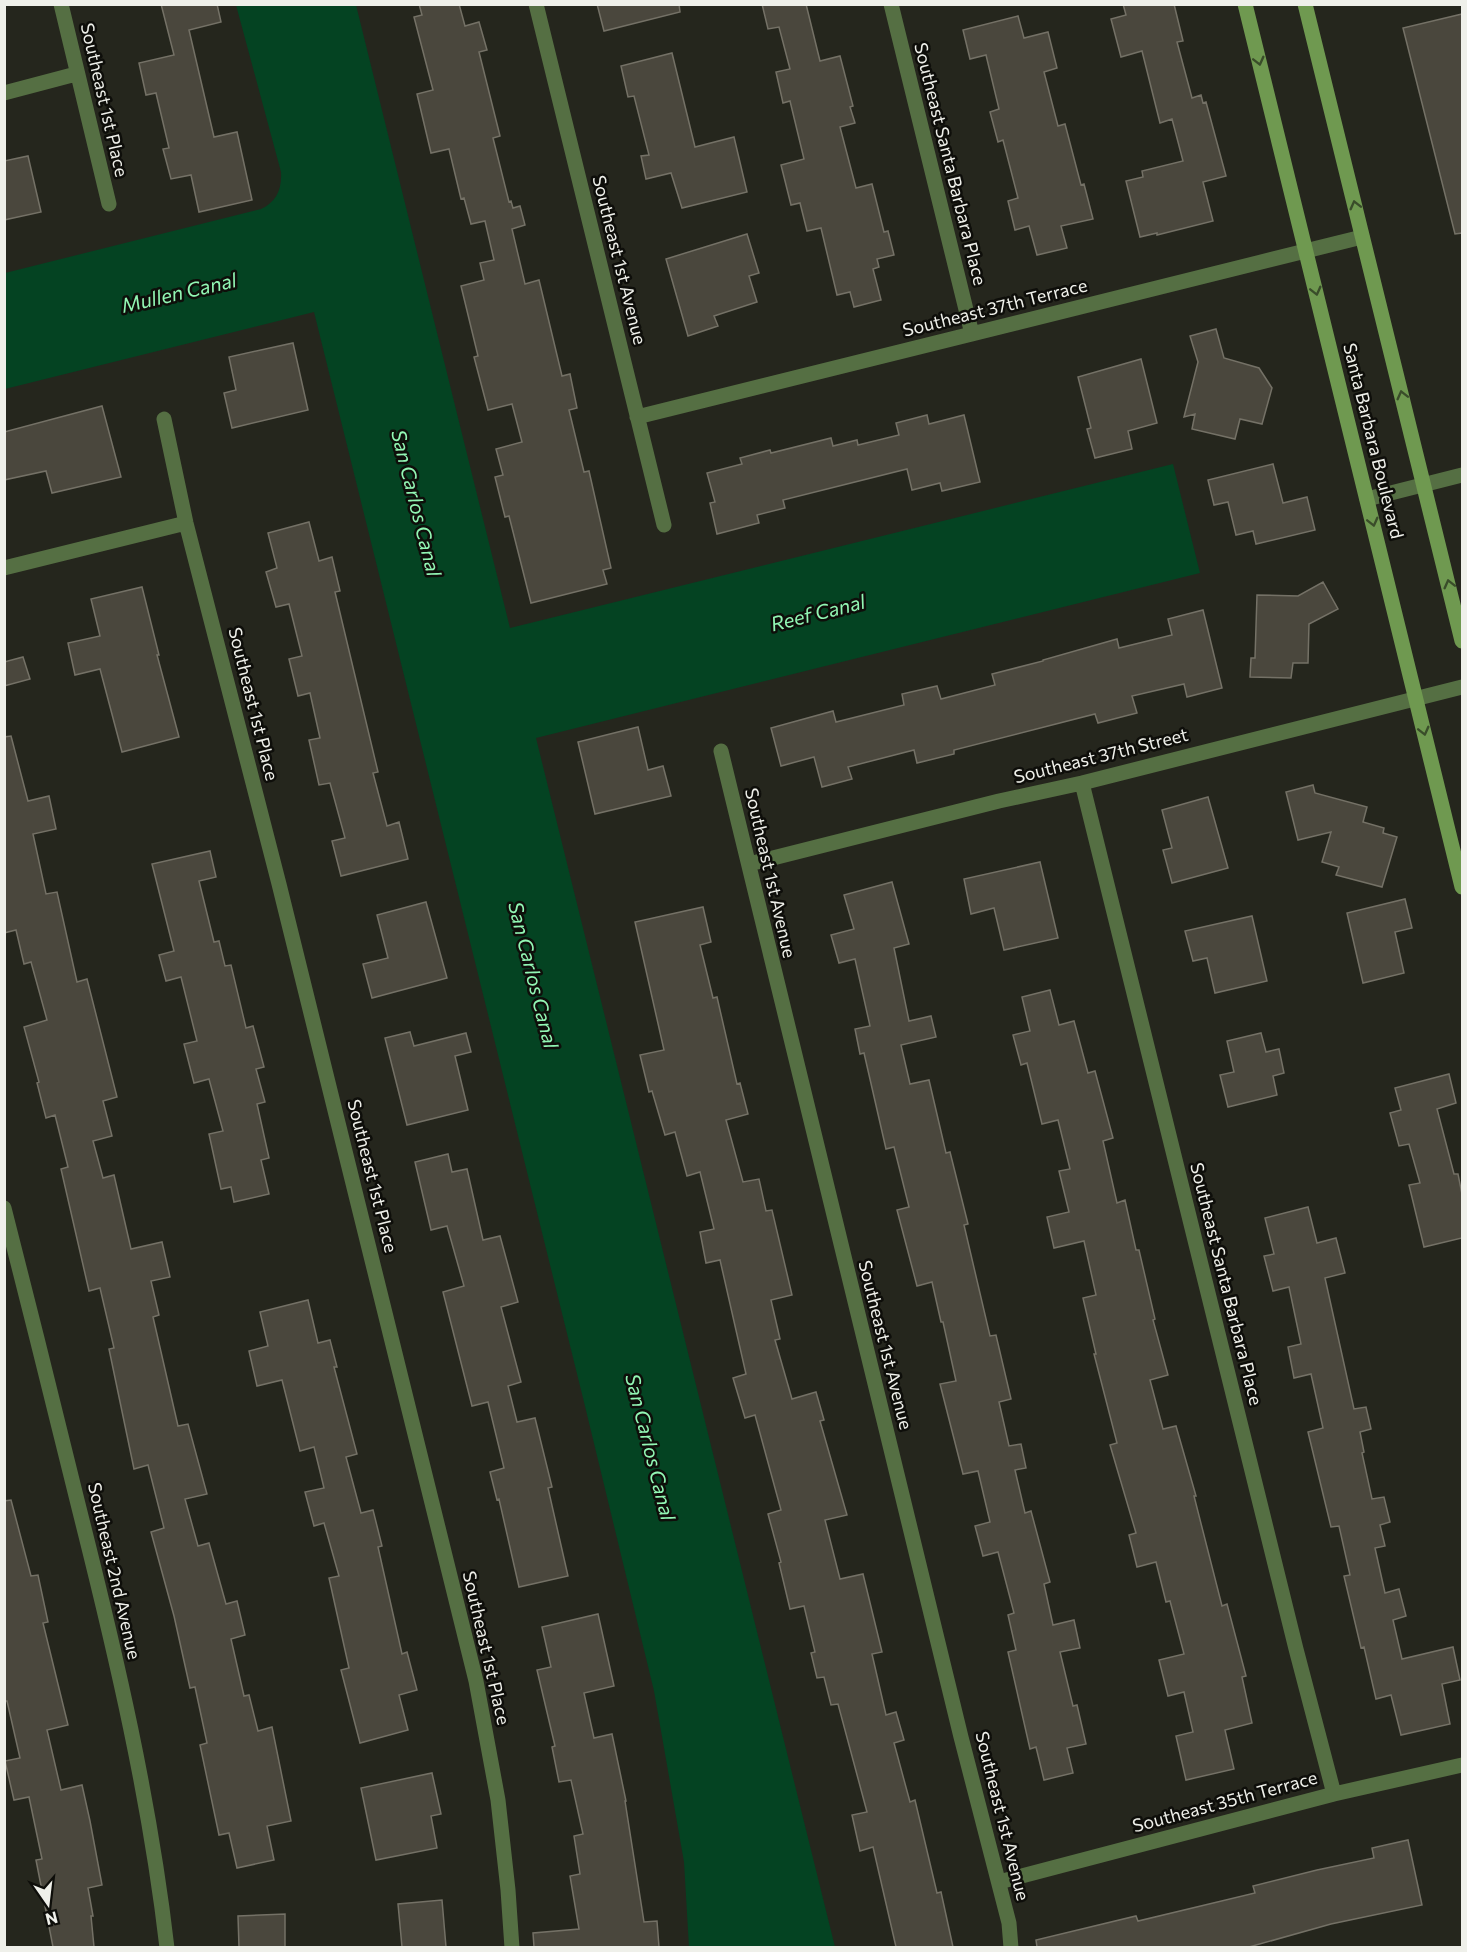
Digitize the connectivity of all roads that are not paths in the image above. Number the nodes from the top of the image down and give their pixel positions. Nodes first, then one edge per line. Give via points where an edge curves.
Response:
1 (61, 4) edge
2 (536, 4) edge
3 (891, 4) edge
4 (1245, 4) edge
5 (1305, 4) edge
6 (76, 74) junction
7 (4, 93) edge
8 (109, 204) dead end
9 (1362, 237) junction
10 (1306, 250) junction
11 (972, 333) junction
12 (637, 417) junction
13 (164, 419) dead end
14 (1462, 475) edge
15 (1424, 484) junction
16 (1367, 499) junction
17 (186, 522) junction
18 (664, 525) dead end
19 (4, 568) edge
20 (1462, 641) edge
21 (1462, 687) edge
22 (1416, 700) junction
23 (721, 751) dead end
24 (1082, 783) junction
25 (749, 864) junction
26 (1462, 887) edge
27 (4, 1208) edge
28 (1462, 1765) edge
29 (1334, 1794) junction
30 (999, 1882) junction
31 (167, 1947) edge
32 (512, 1947) edge
33 (1011, 1947) edge

1 - 6 street, Southeast 1st Place
2 - 12 street, Southeast 1st Avenue
3 - 11 street, Southeast Santa Barbara Place
4 -> 10 main road, Santa Barbara Boulevard
9 -> 5 main road
6 - 7 street
6 - 8 street, Southeast 1st Place
9 - 10 street, Southeast 37th Terrace
15 -> 9 main road
10 - 11 street, Southeast 37th Terrace
10 -> 16 main road, Santa Barbara Boulevard
11 - 12 street, Southeast 37th Terrace
12 - 18 street, Southeast 1st Avenue
13 - 17 street, Southeast 1st Place
14 - 15 street
15 - 16 street
20 -> 15 main road
16 -> 22 main road, Santa Barbara Boulevard
17 - 19 street
17 - 32 street, Southeast 1st Place via 476,1681 498,1800
21 - 22 street, Southeast 37th Street
22 - 24 street, Southeast 37th Street
22 -> 26 main road, Santa Barbara Boulevard
23 - 25 street, Southeast 1st Avenue
24 - 25 street, Southeast 37th Street
24 - 29 street, Southeast Santa Barbara Place
25 - 30 street, Southeast 1st Avenue
27 - 31 street, Southeast 2nd Avenue via 127,1709 159,1876
28 - 29 street, Southeast 35th Terrace
29 - 30 street, Southeast 35th Terrace
30 - 33 street, Southeast 1st Avenue

